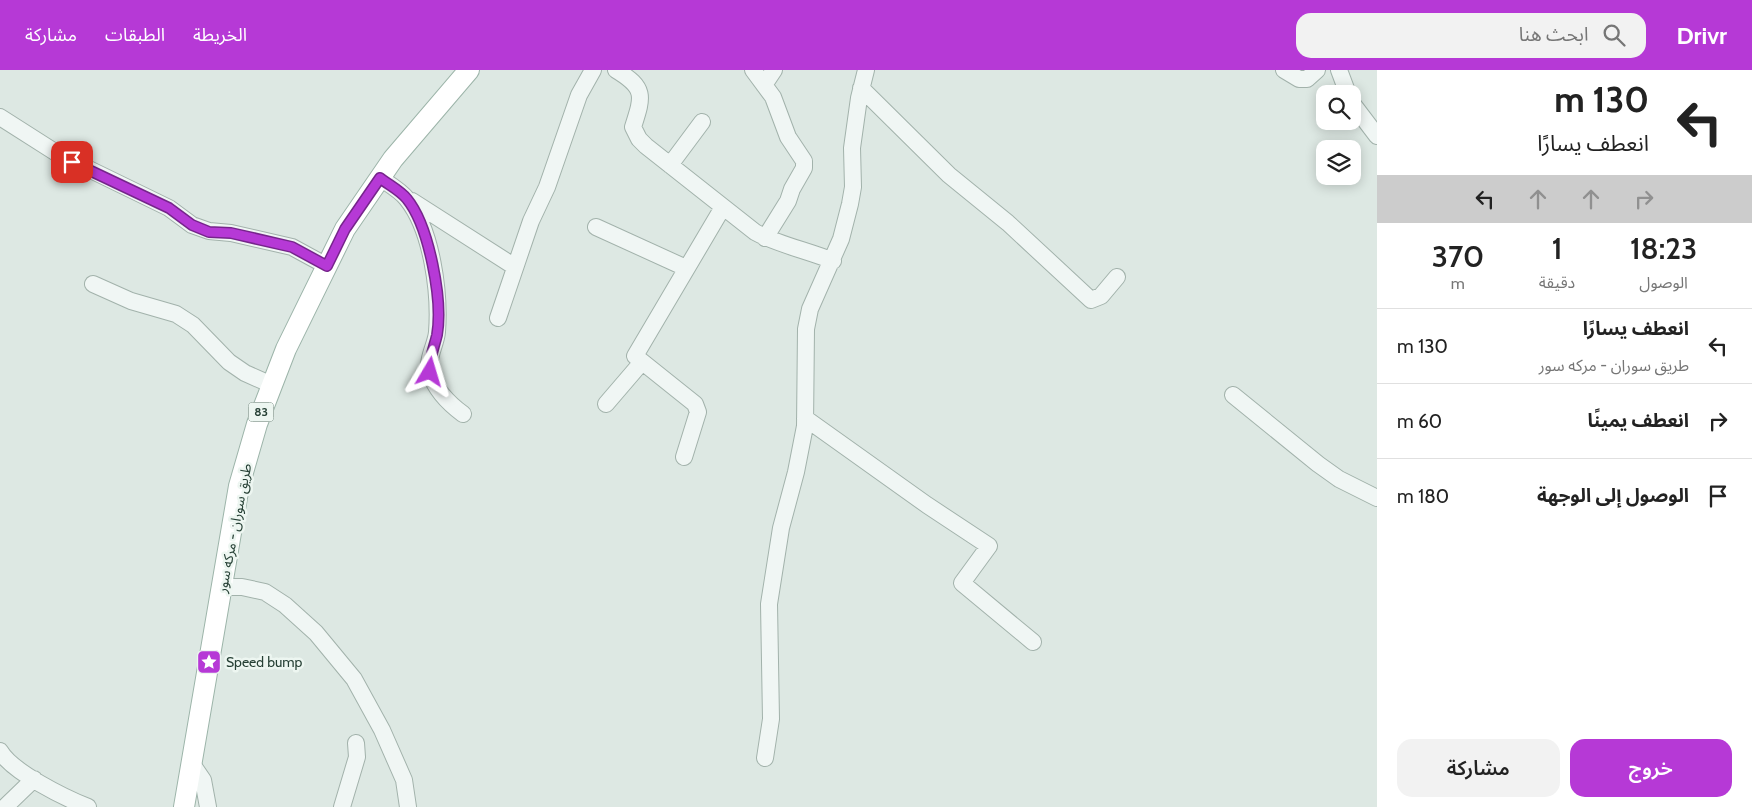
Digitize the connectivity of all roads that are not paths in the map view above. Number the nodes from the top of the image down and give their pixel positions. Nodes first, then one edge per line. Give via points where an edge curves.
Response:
1 (469, 70) edge
2 (593, 70) edge
3 (616, 70) edge
4 (754, 70) edge
5 (774, 70) edge
6 (866, 70) edge
7 (1284, 70) edge
8 (1317, 70) edge
9 (1339, 70) edge
10 (764, 85) junction
11 (1345, 85) edge
12 (861, 88) junction
13 (1361, 115) edge
14 (0, 117) edge
15 (702, 122) dead end
16 (1377, 136) edge
17 (670, 164) junction
18 (380, 178) junction
19 (406, 198) junction
20 (723, 207) junction
21 (596, 227) dead end
22 (766, 238) junction
23 (833, 260) junction
24 (327, 266) junction
25 (516, 267) junction
26 (686, 268) junction
27 (1118, 277) dead end
28 (93, 284) dead end
29 (498, 318) dead end
30 (642, 362) junction
31 (272, 385) junction
32 (1233, 395) dead end
33 (606, 404) dead end
34 (463, 414) dead end
35 (805, 418) junction
36 (684, 457) dead end
37 (1377, 498) edge
38 (222, 587) junction
39 (1033, 642) dead end
40 (356, 743) dead end
41 (0, 751) edge
42 (765, 758) dead end
43 (192, 764) junction
44 (34, 779) junction
45 (4, 807) edge
46 (88, 807) edge
47 (174, 807) edge
48 (184, 807) edge
49 (208, 807) edge
50 (342, 807) edge
51 (408, 807) edge

1 - 18 main road, طريق سوران - مركه سور / 83
2 - 25 street via 579,95
3 - 17 street via 630,78 640,90 634,127 639,138
4 - 10 street
5 - 10 street
6 - 12 street
7 - 8 street via 1299,79 1307,79
9 - 11 street
10 - 22 street via 779,110 788,137 804,161 804,168 788,202
12 - 23 street via 852,148 853,187
12 - 27 street via 949,175 1008,223 1091,300 1101,296
13 - 16 street
14 - 24 street via 58,154 169,208 192,225 209,232 239,234 292,247
15 - 17 street
17 - 20 street
18 - 19 street
18 - 24 main road, طريق سوران - مركه سور / 83 via 345,229
19 - 25 street
19 - 34 street via 421,219 436,286 437,326 430,372 448,403
20 - 22 street
20 - 26 street
21 - 26 street
22 - 23 street
23 - 35 street via 810,309 806,328
24 - 31 main road, طريق سوران - مركه سور / 83
25 - 29 street
26 - 30 street via 635,356
28 - 31 street via 131,301 176,314 193,326 229,362
30 - 33 street
30 - 36 street via 695,404 698,412
31 - 38 main road, طريق سوران - مركه سور / 83 via 256,424 239,486
32 - 37 street via 1318,464 1339,479
35 - 39 street via 989,546 962,583
35 - 42 street via 796,472 781,528 769,604 771,719
38 - 43 main road, طريق سوران - مركه سور / 83
38 - 51 street via 265,592 316,633 354,679 382,730 404,780
40 - 50 street via 357,757
41 - 44 street
43 - 47 street
43 - 48 main road, طريق سوران - مركه سور / 83
43 - 49 street via 203,780
44 - 45 street
44 - 46 street via 53,792

